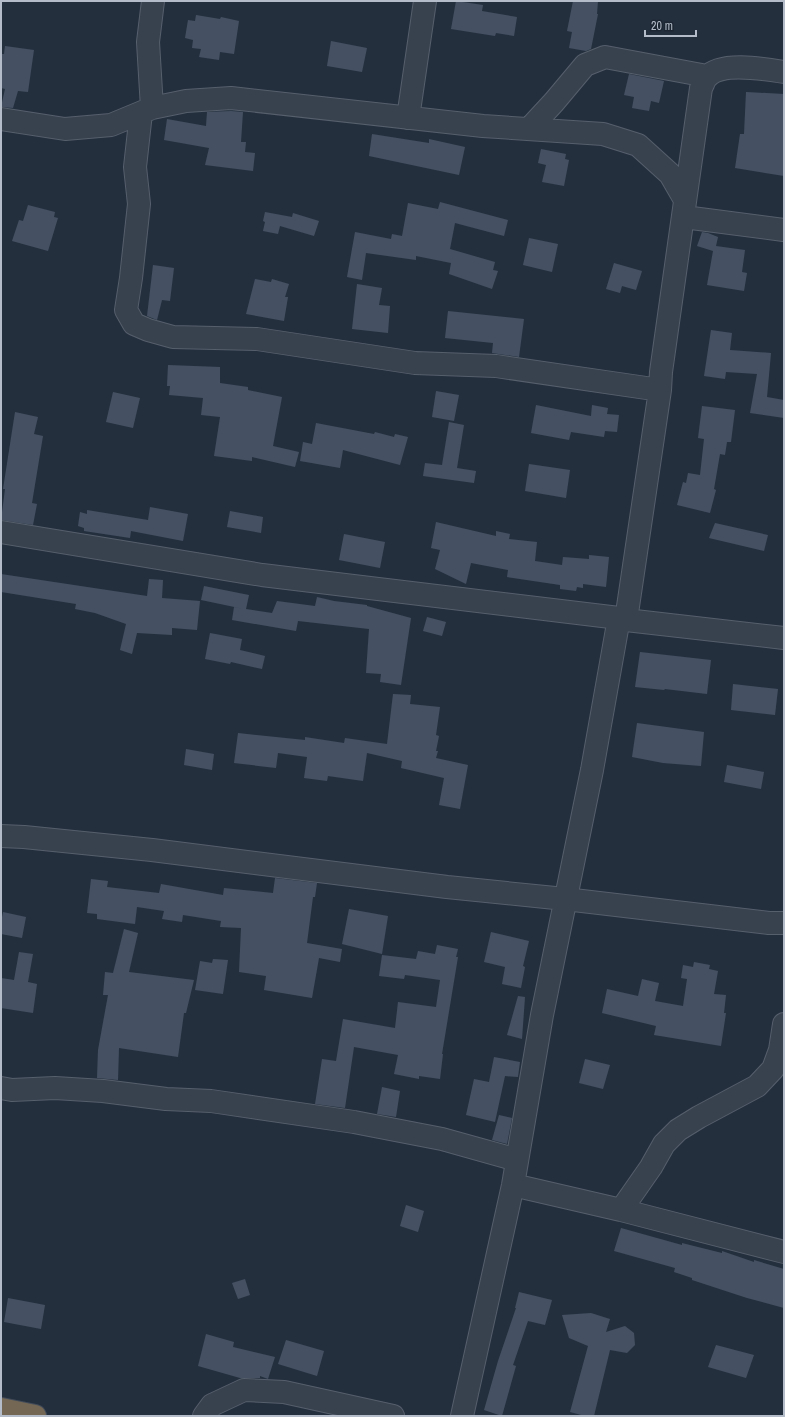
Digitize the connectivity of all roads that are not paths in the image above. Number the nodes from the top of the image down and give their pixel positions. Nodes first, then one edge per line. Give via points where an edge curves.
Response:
1 (153, 1) edge
2 (425, 1) edge
3 (784, 72) edge
4 (707, 76) junction
5 (146, 111) junction
6 (408, 118) junction
7 (1, 119) edge
8 (529, 129) junction
9 (684, 208) junction
10 (784, 230) edge
11 (660, 390) junction
12 (1, 532) edge
13 (622, 619) junction
14 (784, 638) edge
15 (1, 836) edge
16 (565, 899) junction
17 (784, 923) edge
18 (784, 1024) edge
19 (1, 1088) edge
20 (517, 1160) junction
21 (513, 1185) junction
22 (621, 1210) junction
23 (784, 1252) edge
24 (1, 1409) edge
25 (35, 1416) edge
26 (204, 1416) edge
27 (392, 1416) edge
28 (462, 1416) edge

1 - 5 street via 148,42
2 - 6 street
3 - 4 street via 728,68
4 - 8 street via 605,57 585,65
4 - 9 street via 701,88
5 - 6 street via 186,101 231,98
5 - 7 street via 111,125 65,130
5 - 11 street via 135,167 139,204 126,310 134,324 173,337 257,339 415,363 496,366
6 - 8 street
8 - 9 street via 603,134 638,145 670,174
9 - 10 street
9 - 11 street
11 - 13 street
12 - 13 street via 262,575
13 - 14 street
13 - 16 street
15 - 16 street via 152,850
16 - 17 street
16 - 20 street
18 - 22 street via 780,1050 773,1069 757,1086 699,1117 664,1144
19 - 20 street via 55,1088 166,1099 211,1100 354,1122 442,1139
20 - 21 street
21 - 22 street
21 - 28 street
22 - 23 street
24 - 25 highway
26 - 27 street via 212,1405 244,1390 284,1392

